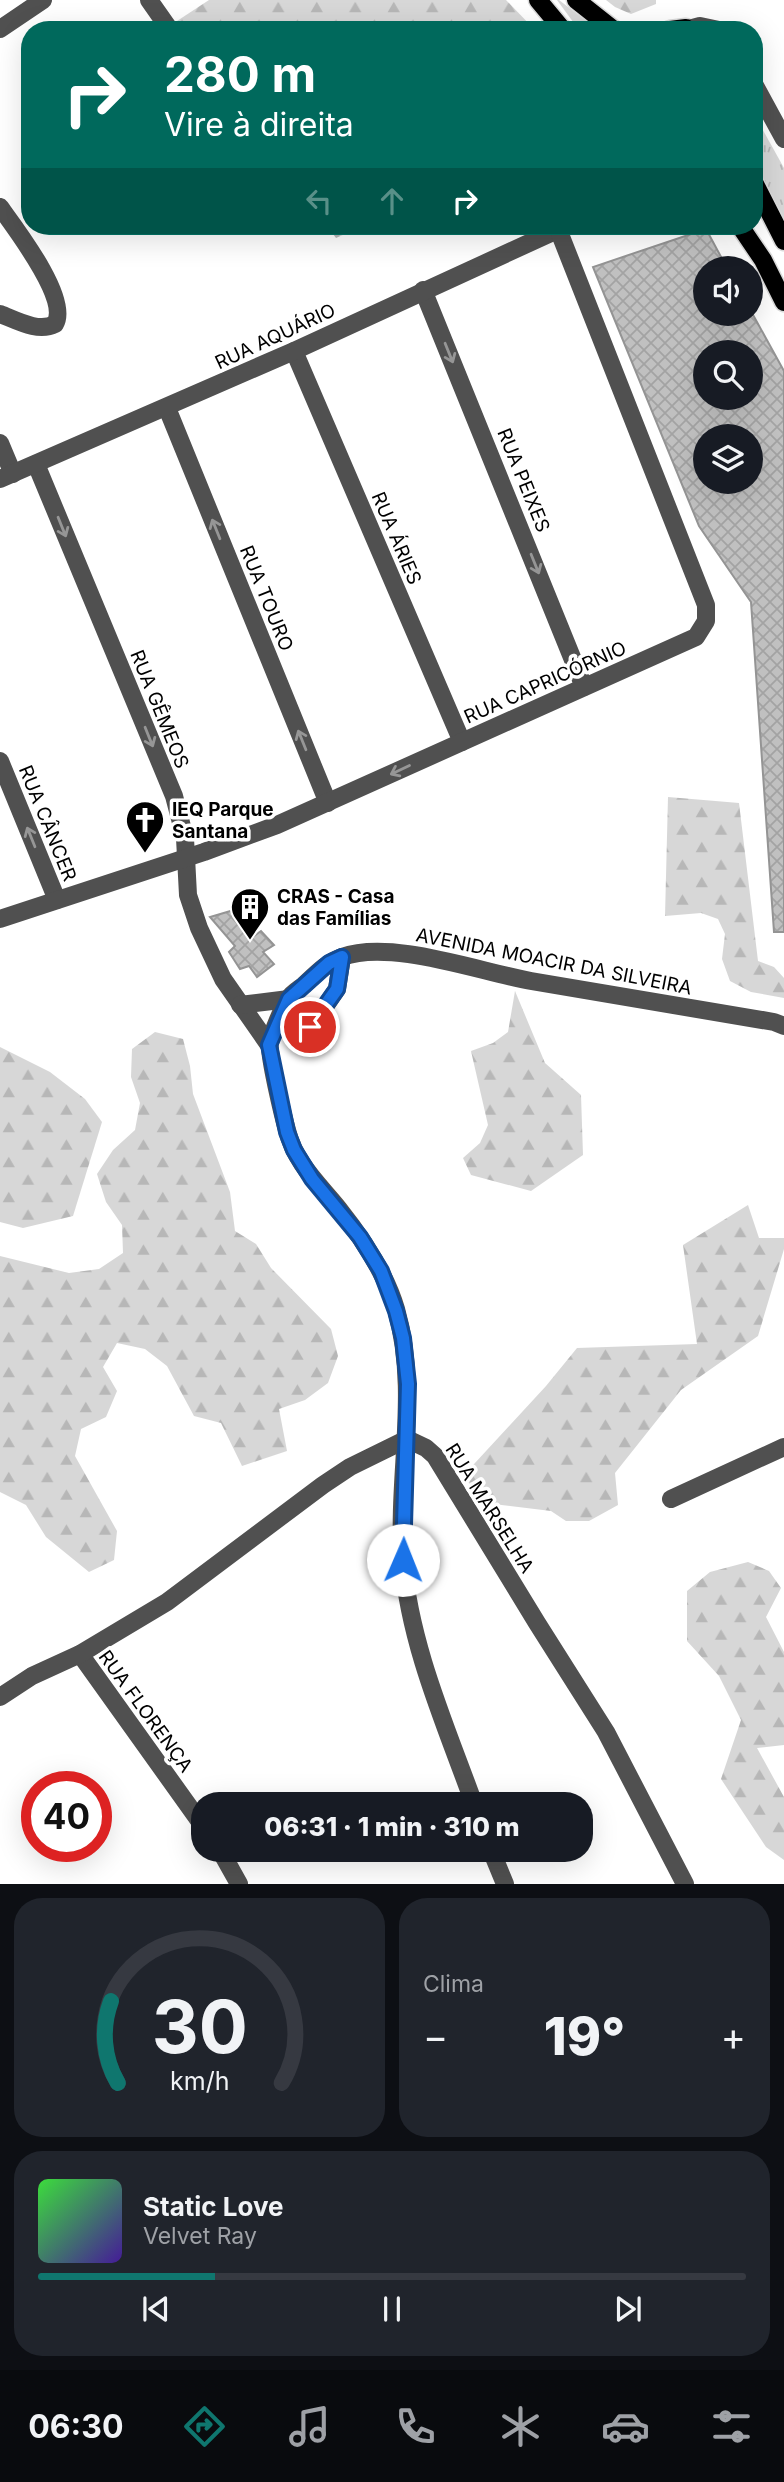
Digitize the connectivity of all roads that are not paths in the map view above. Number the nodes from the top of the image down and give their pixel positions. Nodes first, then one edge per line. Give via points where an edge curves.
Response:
1 (43, 0) edge
2 (149, 0) edge
3 (538, 0) edge
4 (576, 0) edge
5 (164, 21) edge
6 (556, 21) edge
7 (602, 21) edge
8 (0, 29) edge
9 (763, 100) edge
10 (784, 139) edge
11 (763, 200) edge
12 (0, 207) edge
13 (546, 235) edge
14 (565, 235) edge
15 (746, 235) edge
16 (784, 241) edge
17 (424, 290) junction
18 (784, 302) edge
19 (0, 314) edge
20 (294, 351) junction
21 (167, 408) junction
22 (0, 443) edge
23 (36, 464) junction
24 (7, 476) edge
25 (584, 687) junction
26 (462, 742) junction
27 (0, 761) edge
28 (328, 803) junction
29 (187, 858) junction
30 (57, 900) junction
31 (0, 919) edge
32 (342, 957) junction
33 (289, 999) junction
34 (240, 1005) junction
35 (784, 1026) edge
36 (310, 1027) dead end
37 (269, 1045) junction
38 (407, 1439) junction
39 (784, 1447) edge
40 (671, 1499) dead end
41 (80, 1654) junction
42 (0, 1697) edge
43 (470, 1792) edge
44 (191, 1809) edge
45 (227, 1862) edge
46 (497, 1862) edge
47 (239, 1884) edge
48 (505, 1884) edge
49 (685, 1884) edge

1 - 8 street
2 - 5 street
3 - 6 main road
4 - 7 main road
9 - 10 street
11 - 16 main road
12 - 19 street via 56,297 59,314 55,324 40,327
13 - 17 street, RUA AQUÁRIO
14 - 25 street, RUA CAPRICÓRNIO via 708,612 696,637
15 - 18 main road
17 - 20 street, RUA AQUÁRIO
17 -> 25 street, RUA PEIXES
20 - 21 street, RUA AQUÁRIO
20 - 26 street, RUA ÁRIES
21 - 23 street, RUA AQUÁRIO
28 -> 21 street, RUA TOURO
22 - 24 street
23 - 24 street, RUA AQUÁRIO
23 -> 29 street, RUA GÊMEOS via 174,796
25 - 26 street, RUA CAPRICÓRNIO
26 -> 28 street, RUA CAPRICÓRNIO
30 -> 27 street, RUA CÂNCER
28 - 29 street, RUA CAPRICÓRNIO
29 - 30 street, RUA CAPRICÓRNIO
29 - 34 street, RUA GÊMEOS via 188,895 199,928
30 - 31 street, RUA CAPRICÓRNIO
32 - 33 street, AVENIDA MOACIR DA SILVEIRA
32 - 35 street, AVENIDA MOACIR DA SILVEIRA via 370,952 406,955
32 - 36 street via 337,989
33 - 34 street
33 - 37 street, AVENIDA MOACIR DA SILVEIRA
34 - 37 street, RUA GÊMEOS
37 - 38 street via 294,1150 360,1237 390,1291 406,1362
38 - 41 street via 350,1467 167,1602
38 - 43 street via 403,1560 409,1603 432,1688
38 - 49 street, RUA MARSELHA via 435,1456 606,1732
39 - 40 street
41 - 42 street
41 - 44 street, RUA FLORENÇA
45 - 47 street
46 - 48 street

